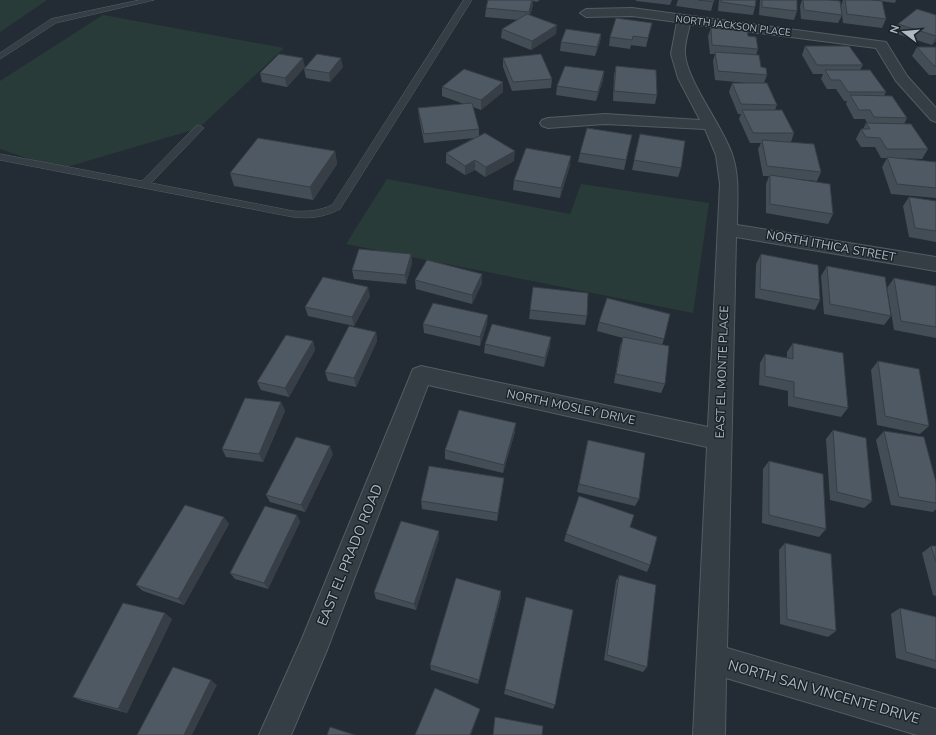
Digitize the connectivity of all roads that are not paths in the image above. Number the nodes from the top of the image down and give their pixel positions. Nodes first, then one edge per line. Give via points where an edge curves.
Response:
1 (150, 0) edge
2 (468, 0) edge
3 (586, 13) dead end
4 (684, 20) junction
5 (0, 57) edge
6 (936, 117) edge
7 (548, 123) dead end
8 (711, 125) junction
9 (199, 128) dead end
10 (0, 157) edge
11 (144, 185) junction
12 (726, 229) junction
13 (936, 264) edge
14 (421, 375) joint
15 (720, 440) junction
16 (712, 659) junction
17 (936, 725) edge
18 (275, 735) edge
19 (709, 735) edge

1 - 5 lane via 54,21
2 - 11 lane via 336,207 308,216
3 - 4 street, NORTH JACKSON PLACE via 632,12
4 - 6 street, NORTH JACKSON PLACE via 880,45 901,78
4 - 8 street, EAST EL MONTE PLACE via 678,54 685,78
7 - 8 street via 605,119
8 - 12 street, EAST EL MONTE PLACE via 724,155 730,184
9 - 11 lane
10 - 11 lane
12 - 13 street, NORTH ITHICA STREET
12 - 15 street, EAST EL MONTE PLACE
14 - 15 street, NORTH MOSLEY DRIVE
14 - 18 street, EAST EL PRADO ROAD via 312,650
15 - 16 street, EAST EL MONTE PLACE
16 - 17 street, NORTH SAN VINCENTE DRIVE
16 - 19 street, EAST EL MONTE PLACE

